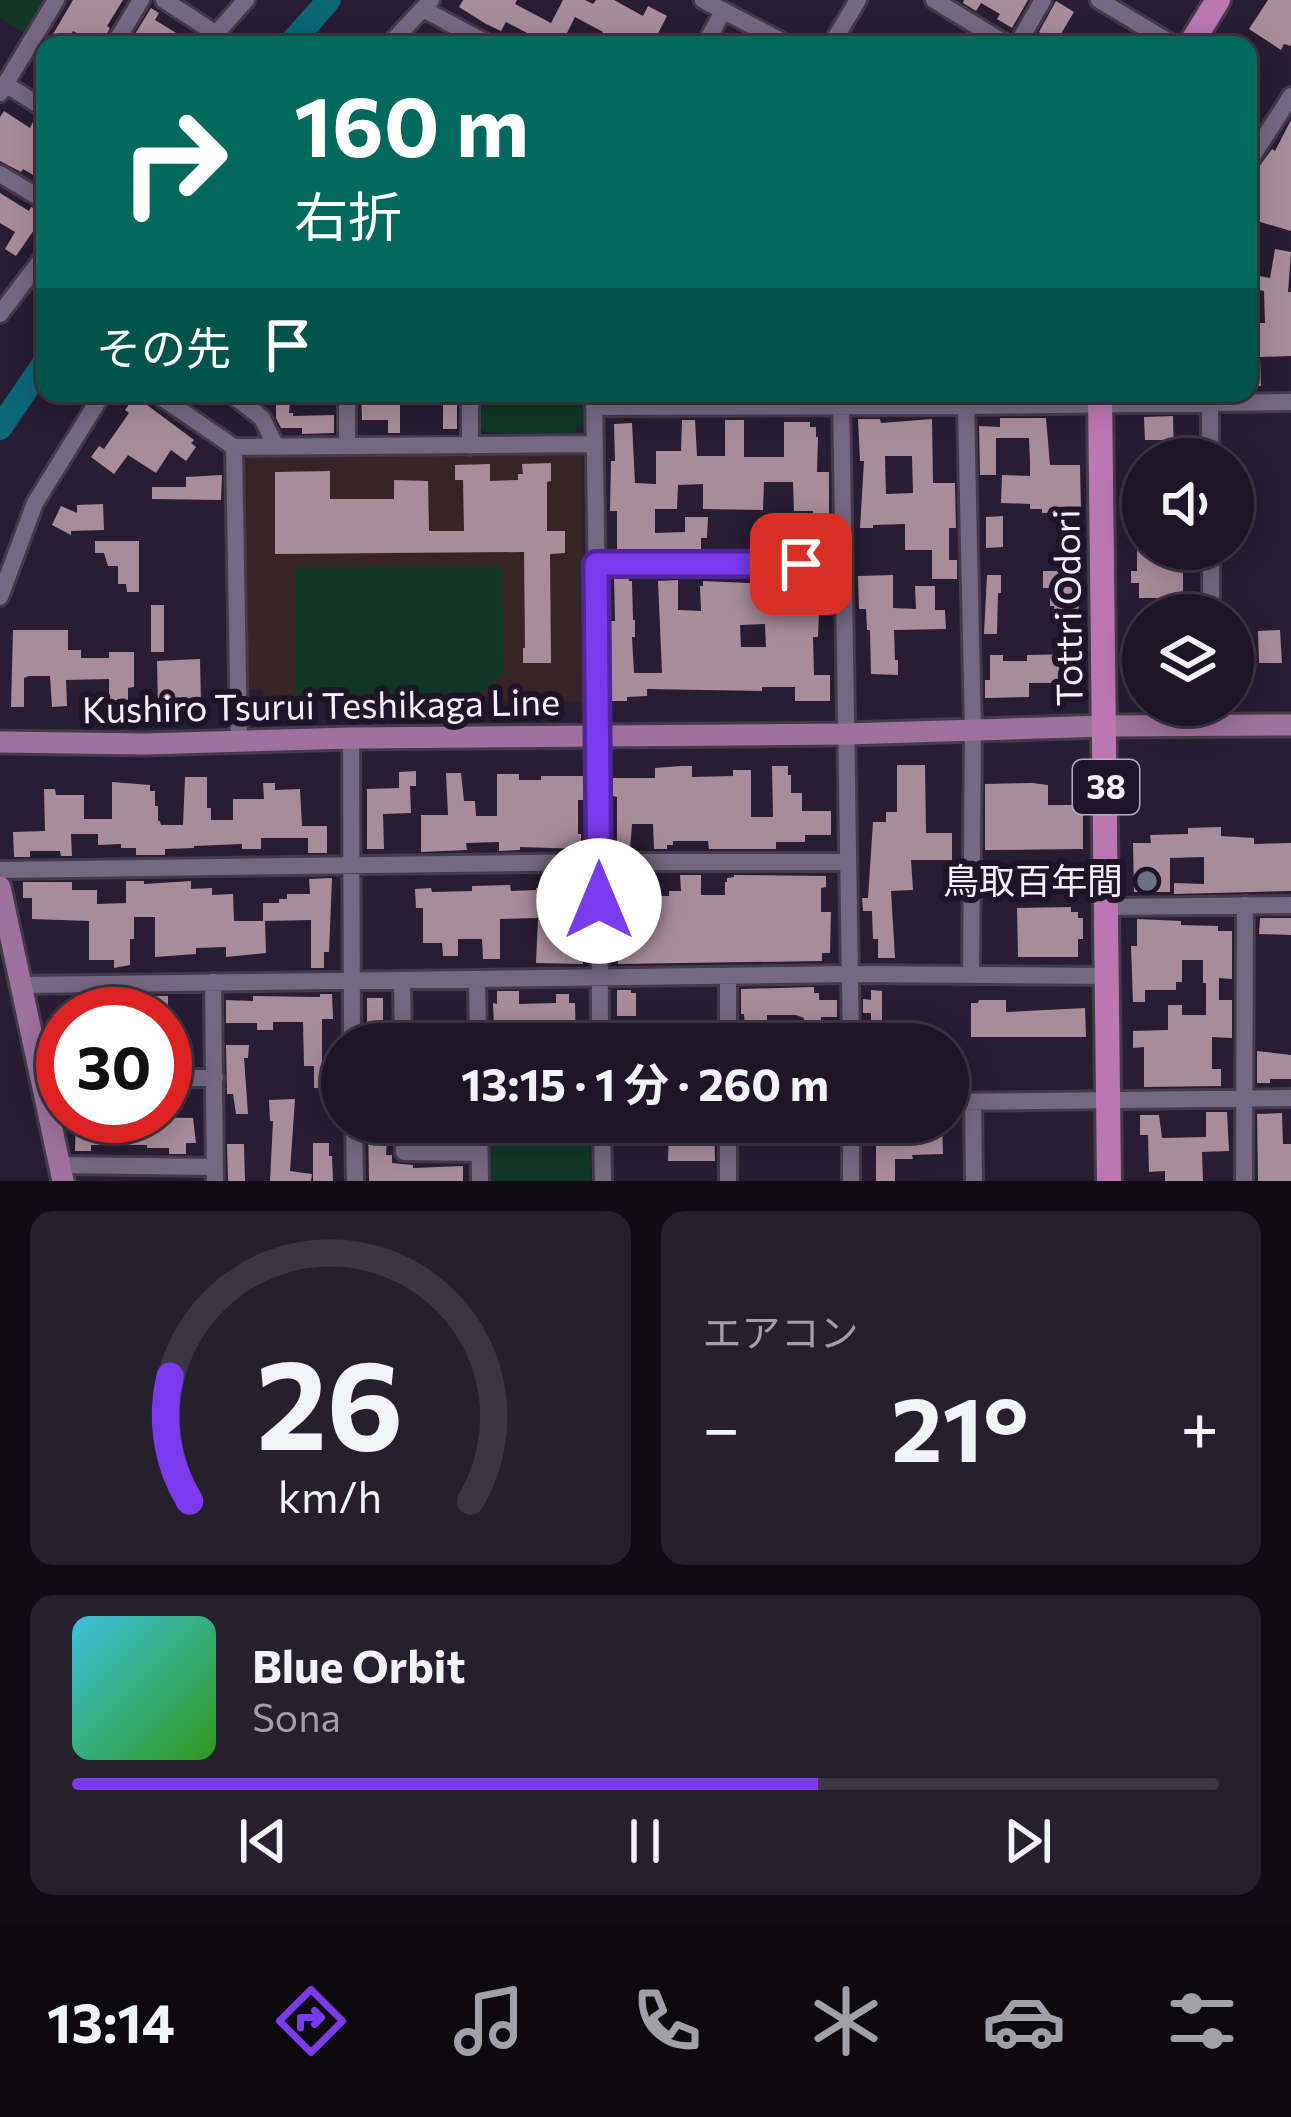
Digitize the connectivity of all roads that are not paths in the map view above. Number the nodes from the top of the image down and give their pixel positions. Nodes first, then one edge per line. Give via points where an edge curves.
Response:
1 (56, 0) edge
2 (141, 0) edge
3 (164, 0) edge
4 (246, 0) edge
5 (703, 0) edge
6 (858, 0) edge
7 (934, 0) edge
8 (1043, 0) edge
9 (1099, 0) edge
10 (1218, 0) edge
11 (427, 4) edge
12 (723, 11) junction
13 (119, 36) edge
14 (207, 36) edge
15 (214, 36) edge
16 (397, 36) edge
17 (476, 36) edge
18 (710, 36) edge
19 (772, 36) edge
20 (836, 36) edge
21 (997, 36) edge
22 (1019, 36) edge
23 (1159, 36) edge
24 (1196, 36) edge
25 (2, 89) edge
26 (1291, 96) edge
27 (36, 105) edge
28 (1257, 149) edge
29 (0, 174) edge
30 (36, 196) edge
31 (36, 267) edge
32 (0, 314) edge
33 (1257, 400) edge
34 (98, 402) edge
35 (168, 402) edge
36 (242, 402) edge
37 (347, 402) edge
38 (470, 402) edge
39 (594, 402) edge
40 (841, 402) edge
41 (895, 402) edge
42 (1043, 402) edge
43 (1100, 402) edge
44 (1210, 402) edge
45 (1291, 402) edge
46 (966, 406) junction
47 (1210, 438) edge
48 (595, 444) junction
49 (347, 445) junction
50 (470, 446) junction
51 (234, 447) junction
52 (276, 447) junction
53 (596, 564) junction
54 (844, 564) junction
55 (0, 597) edge
56 (1254, 720) edge
57 (1122, 724) edge
58 (1291, 725) edge
59 (1106, 726) junction
60 (973, 730) junction
61 (846, 734) junction
62 (599, 735) junction
63 (351, 738) junction
64 (238, 740) junction
65 (0, 742) edge
66 (599, 862) junction
67 (848, 862) junction
68 (351, 866) junction
69 (0, 870) edge
70 (0, 886) edge
71 (1245, 905) junction
72 (1291, 905) edge
73 (1107, 907) junction
74 (851, 974) junction
75 (971, 974) junction
76 (1107, 976) junction
77 (728, 977) junction
78 (599, 979) junction
79 (477, 980) junction
80 (351, 981) junction
81 (402, 981) junction
82 (213, 982) junction
83 (20, 985) junction
84 (352, 1023) edge
85 (403, 1023) edge
86 (478, 1023) edge
87 (600, 1023) edge
88 (728, 1023) edge
89 (851, 1023) edge
90 (36, 1032) edge
91 (192, 1078) edge
92 (215, 1078) junction
93 (1291, 1098) edge
94 (1244, 1100) junction
95 (1108, 1101) junction
96 (969, 1102) edge
97 (973, 1102) junction
98 (58, 1143) edge
99 (354, 1143) edge
100 (404, 1143) edge
101 (479, 1143) edge
102 (602, 1143) edge
103 (728, 1143) edge
104 (851, 1143) edge
105 (479, 1153) junction
106 (61, 1173) edge
107 (215, 1174) edge
108 (355, 1181) edge
109 (480, 1181) edge
110 (603, 1181) edge
111 (728, 1181) edge
112 (851, 1181) edge
113 (974, 1181) edge
114 (1109, 1181) edge
115 (1244, 1181) edge

1 - 25 street
2 - 13 street
3 - 14 street
4 - 15 street
5 - 12 street
6 - 20 street
7 - 21 street
8 - 22 street
9 - 23 street
10 - 24 highway
11 - 16 street
11 - 17 street
12 - 18 street
12 - 19 street
25 - 27 street
26 - 28 street
29 - 30 street
31 - 32 street
33 - 45 street
34 - 55 street via 35,502
35 - 51 street
36 - 52 street via 262,418
37 - 49 street
38 - 50 street
39 - 48 street
40 - 54 street
41 - 46 street
42 - 46 street
43 - 59 highway, Tottri Odori / 38
44 - 47 street
46 - 60 street
48 - 50 street
48 - 53 street
49 - 50 street
49 - 52 street
51 - 52 street
51 - 64 street
53 - 54 street
53 - 62 street
54 - 61 street
56 - 58 main road, Kushiro Tsurui Teshikaga Line
57 - 59 main road, Kushiro Tsurui Teshikaga Line
59 - 60 main road, Kushiro Tsurui Teshikaga Line
59 - 73 highway, Tottri Odori / 38
60 - 61 main road, Kushiro Tsurui Teshikaga Line
60 - 75 street
61 - 62 main road, Kushiro Tsurui Teshikaga Line
61 - 67 street
62 - 63 main road, Kushiro Tsurui Teshikaga Line
62 - 66 street
63 - 64 main road, Kushiro Tsurui Teshikaga Line
63 - 68 street
64 - 65 main road, Kushiro Tsurui Teshikaga Line
66 - 67 street
66 - 68 street
66 - 78 street
67 - 74 street
68 - 69 street
68 - 80 street
70 - 83 main road
71 - 72 street
71 - 73 street
71 - 94 street
73 - 76 highway, Tottri Odori / 38
74 - 75 street
74 - 77 street
74 - 89 street
75 - 76 street
76 - 95 highway, Tottri Odori / 38
77 - 78 street
77 - 88 street
78 - 79 street
78 - 87 street
79 - 81 street
79 - 86 street
80 - 81 street
80 - 82 street
80 - 84 street
81 - 85 street
82 - 83 street
82 - 92 street
83 - 90 main road
91 - 92 street
92 - 107 street
93 - 94 street
94 - 95 street
94 - 115 street
95 - 97 street
95 - 114 highway, Tottri Odori / 38
96 - 97 street
97 - 113 street
98 - 106 main road
99 - 108 street
100 - 105 street via 404,1152
101 - 105 street
102 - 110 street
103 - 111 street
104 - 112 street
105 - 109 street
106 - 107 street

